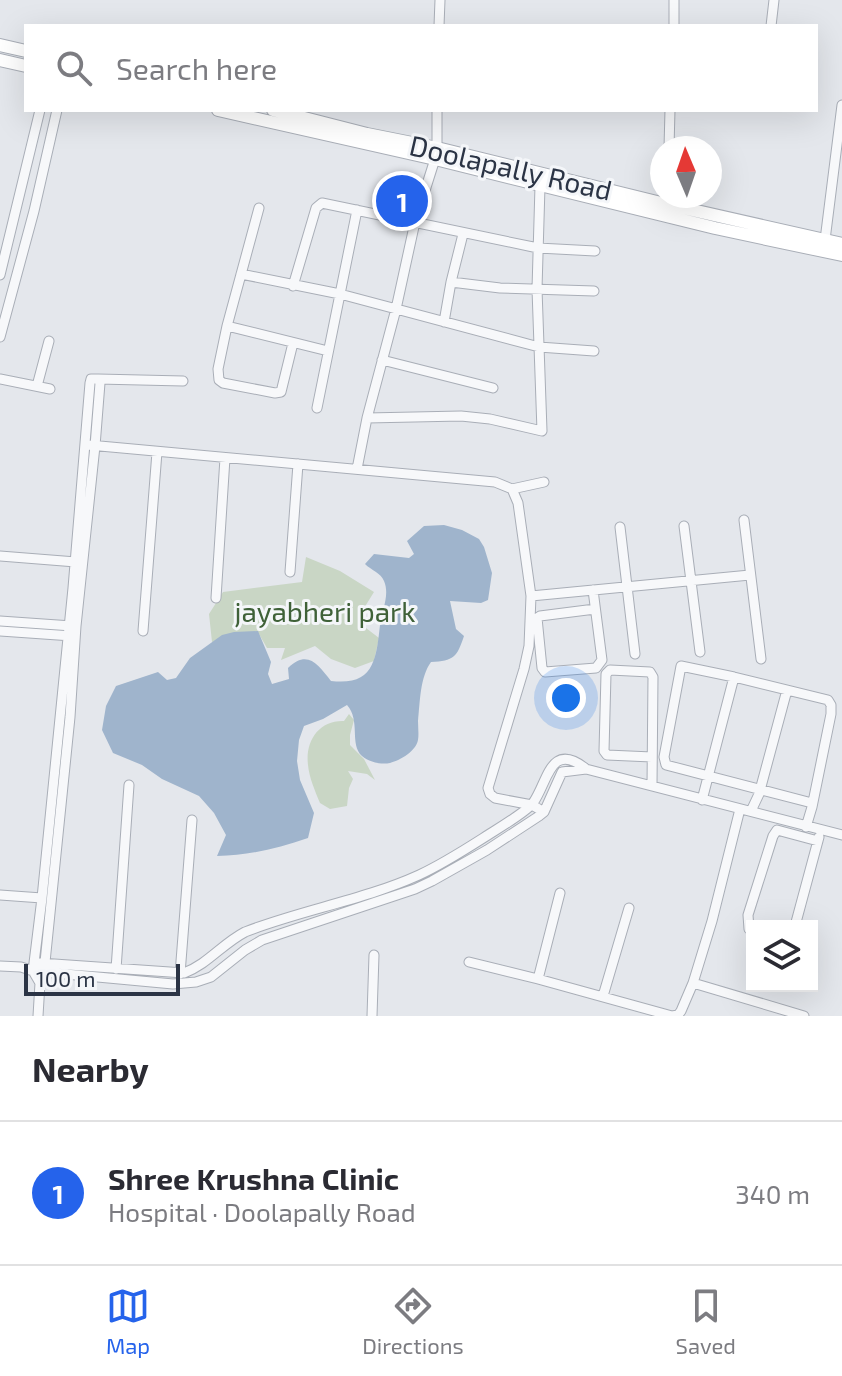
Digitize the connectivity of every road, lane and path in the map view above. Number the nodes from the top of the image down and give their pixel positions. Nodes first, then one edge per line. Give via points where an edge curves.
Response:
1 (440, 0) edge
2 (674, 0) edge
3 (774, 0) edge
4 (439, 24) edge
5 (674, 24) edge
6 (771, 24) edge
7 (0, 45) edge
8 (24, 51) edge
9 (0, 60) edge
10 (24, 66) edge
11 (842, 105) edge
12 (40, 112) edge
13 (57, 112) edge
14 (228, 112) edge
15 (281, 112) edge
16 (437, 112) edge
17 (670, 112) edge
18 (669, 136) edge
19 (436, 154) junction
20 (24, 176) junction
21 (41, 179) junction
22 (540, 186) junction
23 (650, 197) edge
24 (259, 208) dead end
25 (699, 208) edge
26 (357, 210) junction
27 (415, 222) junction
28 (463, 234) junction
29 (825, 240) junction
30 (842, 244) edge
31 (538, 248) junction
32 (595, 251) dead end
33 (842, 255) edge
34 (241, 274) junction
35 (0, 275) edge
36 (451, 282) junction
37 (293, 286) junction
38 (537, 289) junction
39 (594, 291) dead end
40 (340, 294) junction
41 (4, 303) edge
42 (396, 309) junction
43 (444, 322) junction
44 (227, 326) junction
45 (0, 337) edge
46 (49, 341) dead end
47 (293, 343) junction
48 (539, 347) junction
49 (328, 351) junction
50 (594, 351) dead end
51 (382, 360) junction
52 (0, 379) edge
53 (183, 381) dead end
54 (37, 386) junction
55 (493, 388) dead end
56 (50, 389) dead end
57 (317, 408) dead end
58 (367, 418) junction
59 (90, 445) junction
60 (157, 452) junction
61 (225, 458) junction
62 (298, 464) junction
63 (357, 469) junction
64 (544, 482) dead end
65 (512, 489) junction
66 (744, 520) dead end
67 (684, 526) dead end
68 (620, 527) dead end
69 (0, 556) edge
70 (78, 562) junction
71 (290, 572) dead end
72 (750, 575) junction
73 (691, 580) junction
74 (627, 586) junction
75 (593, 590) junction
76 (531, 596) junction
77 (216, 598) dead end
78 (595, 609) junction
79 (0, 621) edge
80 (0, 631) edge
81 (72, 631) junction
82 (143, 631) dead end
83 (534, 635) junction
84 (700, 652) dead end
85 (635, 654) dead end
86 (761, 659) dead end
87 (734, 677) junction
88 (787, 690) junction
89 (652, 757) junction
90 (586, 769) junction
91 (709, 776) junction
92 (129, 785) dead end
93 (652, 786) junction
94 (760, 789) junction
95 (702, 800) junction
96 (812, 803) junction
97 (532, 805) junction
98 (740, 809) junction
99 (751, 811) junction
100 (544, 812) junction
101 (192, 820) dead end
102 (806, 827) junction
103 (842, 835) edge
104 (819, 836) junction
105 (560, 893) dead end
106 (0, 895) edge
107 (42, 898) junction
108 (629, 908) dead end
109 (748, 920) edge
110 (797, 920) edge
111 (374, 955) dead end
112 (469, 962) dead end
113 (0, 966) edge
114 (39, 967) junction
115 (116, 969) junction
116 (180, 974) junction
117 (538, 979) junction
118 (693, 983) junction
119 (603, 996) junction
120 (625, 1002) junction
121 (38, 1016) edge
122 (372, 1016) edge
123 (623, 1016) edge
124 (804, 1016) edge

1 - 4 street
2 - 5 street
3 - 6 street
7 - 8 main road
9 - 10 main road
11 - 29 street
12 - 20 street
13 - 21 street
14 - 19 main road, Doolapally Road
15 - 19 main road, Doolapally Road
16 - 19 street
17 - 18 street
19 - 22 main road, Doolapally Road
19 - 23 main road, Doolapally Road
19 - 27 street
20 - 21 street
20 - 35 street
21 - 41 street
22 - 31 street
22 - 33 main road, Doolapally Road
24 - 34 street
25 - 29 main road, Doolapally Road
26 - 27 street
26 - 37 street via 317,206
26 - 40 street
27 - 28 street
27 - 42 street
28 - 31 street
28 - 36 street
29 - 30 main road, Doolapally Road
31 - 32 street
31 - 38 street
34 - 37 street
34 - 44 street
36 - 38 street
36 - 43 street
37 - 40 street
38 - 39 street
38 - 48 street
40 - 42 street
40 - 49 street
41 - 45 street
42 - 43 street
42 - 51 street
43 - 48 street
44 - 47 street
44 - 47 street via 218,369 223,383 281,392
46 - 54 street
47 - 49 street
48 - 50 street
48 - 58 street via 542,431 461,416
49 - 57 street
51 - 55 street
51 - 58 street
52 - 54 street
53 - 59 street via 90,381
54 - 56 street
58 - 63 street
59 - 60 street
59 - 70 street
60 - 61 street
60 - 82 street
61 - 62 street
61 - 77 street
62 - 63 street
62 - 71 street
63 - 65 street via 495,482
64 - 65 street
65 - 76 street
66 - 72 street
67 - 73 street
68 - 74 street
69 - 70 street
70 - 81 street
72 - 73 street
72 - 86 street
73 - 74 street
73 - 84 street
74 - 75 street
74 - 85 street
75 - 76 street
75 - 78 street
76 - 83 street
78 - 83 street via 540,616
78 - 83 street via 602,660 596,668 545,672
79 - 81 street
80 - 81 street
81 - 107 street
81 - 114 street via 70,717
83 - 97 street via 488,788 495,798
87 - 88 street
87 - 91 street
87 - 91 street via 684,666 679,670 664,761 671,768
88 - 94 street
88 - 96 street via 831,705
89 - 89 street via 653,677 650,672 610,670 604,751
89 - 93 street
90 - 93 street
90 - 97 street via 574,760 555,763
90 - 100 street via 562,772
91 - 94 street
91 - 95 street
92 - 115 street
93 - 95 street
94 - 96 street
94 - 99 street
95 - 98 street
96 - 102 street
97 - 100 street
97 - 116 street via 419,875 245,932 205,964
98 - 99 street
98 - 118 street
99 - 102 street
100 - 114 street via 425,885 262,940 196,982 173,984
101 - 116 street
102 - 104 street
103 - 104 street
104 - 109 street via 777,830
104 - 110 street
105 - 117 street
106 - 107 street
107 - 114 street
108 - 119 street
111 - 122 street
112 - 117 street
113 - 114 street
114 - 115 street
114 - 121 street
115 - 116 street
117 - 119 street
118 - 120 street via 678,1015
118 - 124 street
119 - 120 street
120 - 123 street

